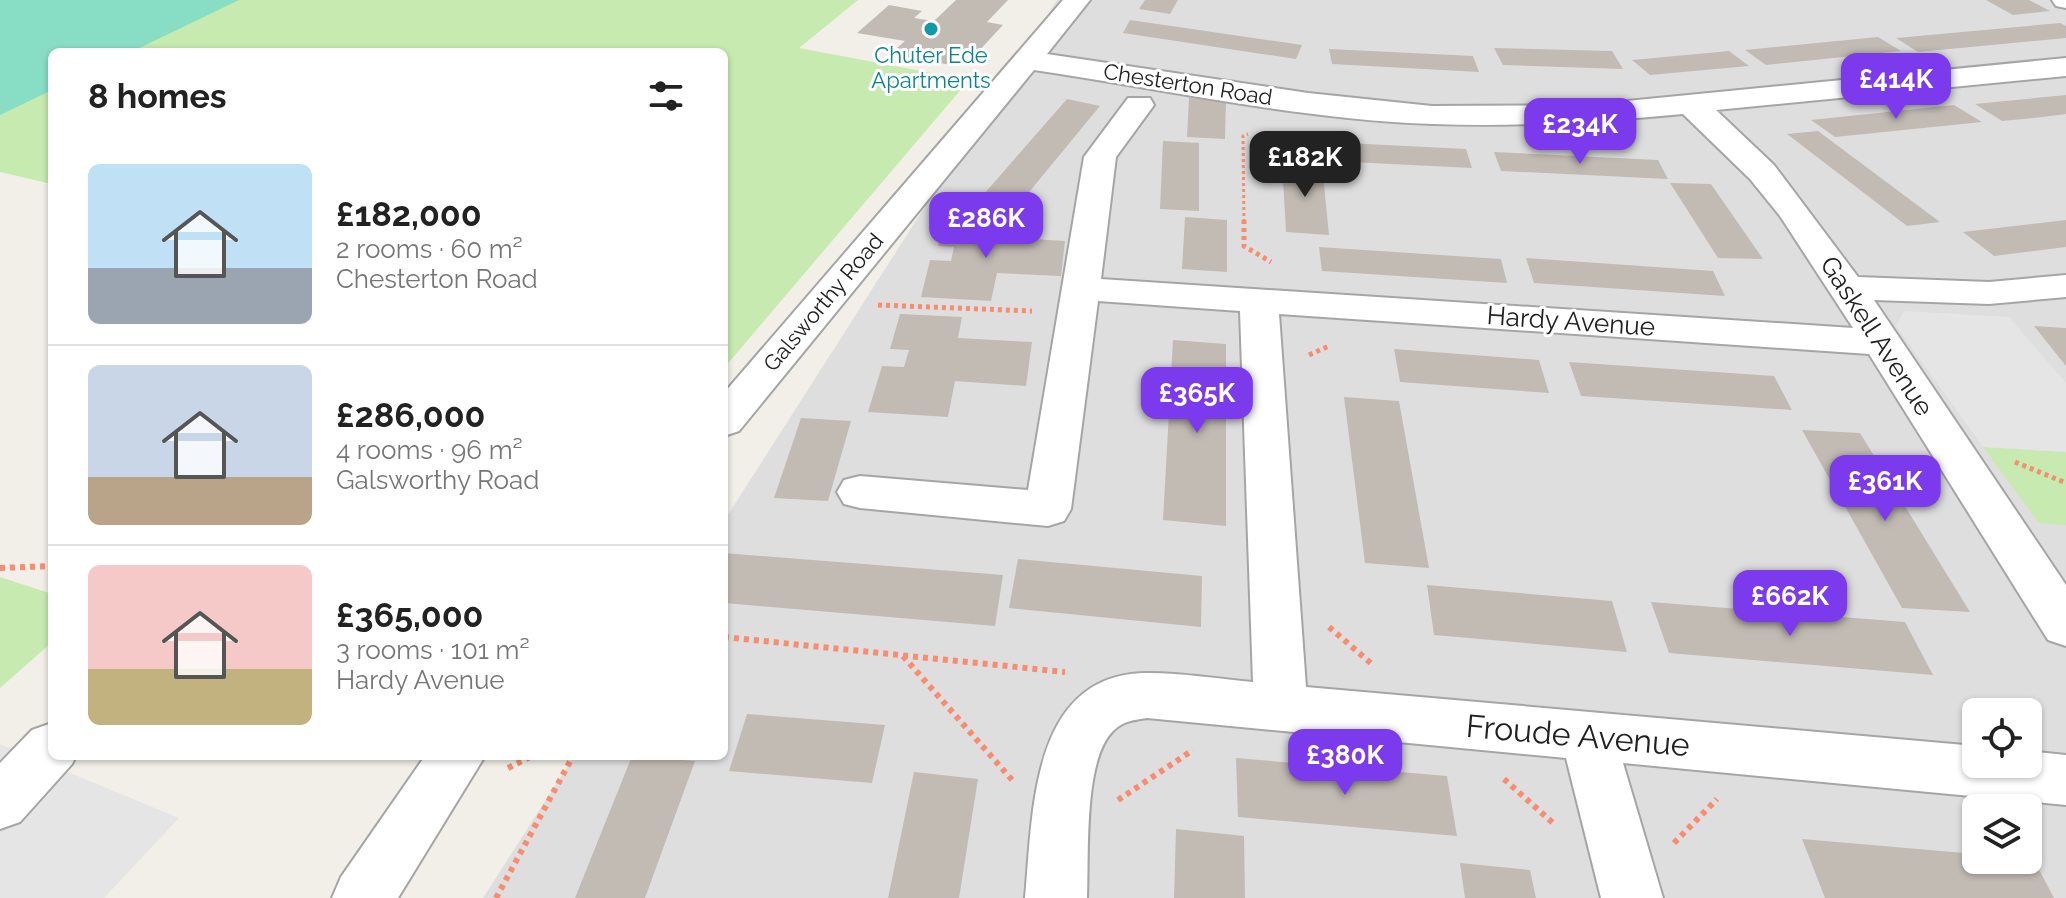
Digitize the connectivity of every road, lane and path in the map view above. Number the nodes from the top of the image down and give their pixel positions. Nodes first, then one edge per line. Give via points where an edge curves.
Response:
1 (1077, 0) edge
2 (1028, 60) junction
3 (2066, 67) edge
4 (1323, 104) junction
5 (1691, 104) junction
6 (1139, 105) dead end
7 (2066, 286) edge
8 (1847, 288) junction
9 (1079, 301) junction
10 (1259, 301) junction
11 (821, 302) junction
12 (1347, 307) junction
13 (1883, 342) junction
14 (728, 416) edge
15 (860, 492) dead end
16 (48, 566) edge
17 (0, 568) edge
18 (2047, 569) edge
19 (2066, 626) edge
20 (728, 638) edge
21 (734, 639) junction
22 (728, 643) edge
23 (903, 656) junction
24 (1147, 695) junction
25 (1270, 707) junction
26 (1588, 736) junction
27 (48, 751) edge
28 (454, 760) edge
29 (571, 760) edge
30 (2066, 780) edge
31 (0, 803) edge
32 (1062, 838) junction
33 (363, 898) edge
34 (496, 898) edge
35 (1056, 898) edge
36 (1632, 898) edge

1 - 2 street, Galsworthy Road
2 - 4 street, Chesterton Road
2 - 11 street, Galsworthy Road
3 - 5 street, Chesterton Road
4 - 5 street, Chesterton Road via 1432,115 1586,114
4 - 12 path via 1243,136 1244,246
5 - 8 street, Gaskell Avenue via 1762,172
6 - 9 street via 1100,157
7 - 8 street via 1989,293
8 - 13 street, Gaskell Avenue
9 - 10 street, Hardy Avenue
9 - 11 path
9 - 15 street via 1048,509
10 - 12 street, Hardy Avenue
10 - 25 street
11 - 14 street, Galsworthy Road
12 - 13 street, Hardy Avenue
13 - 18 street, Gaskell Avenue
16 - 17 path
18 - 19 street, Gaskell Avenue
20 - 21 path
21 - 22 path
21 - 23 path
23 - 24 path via 1092,675
23 - 32 path
24 - 25 street, Froude Avenue
24 - 32 street, Froude Avenue via 1109,703 1082,725 1070,755
25 - 26 street, Froude Avenue
25 - 32 path
26 - 30 street, Froude Avenue
26 - 36 street
27 - 31 street
28 - 33 street
29 - 34 path
32 - 35 street, Froude Avenue

